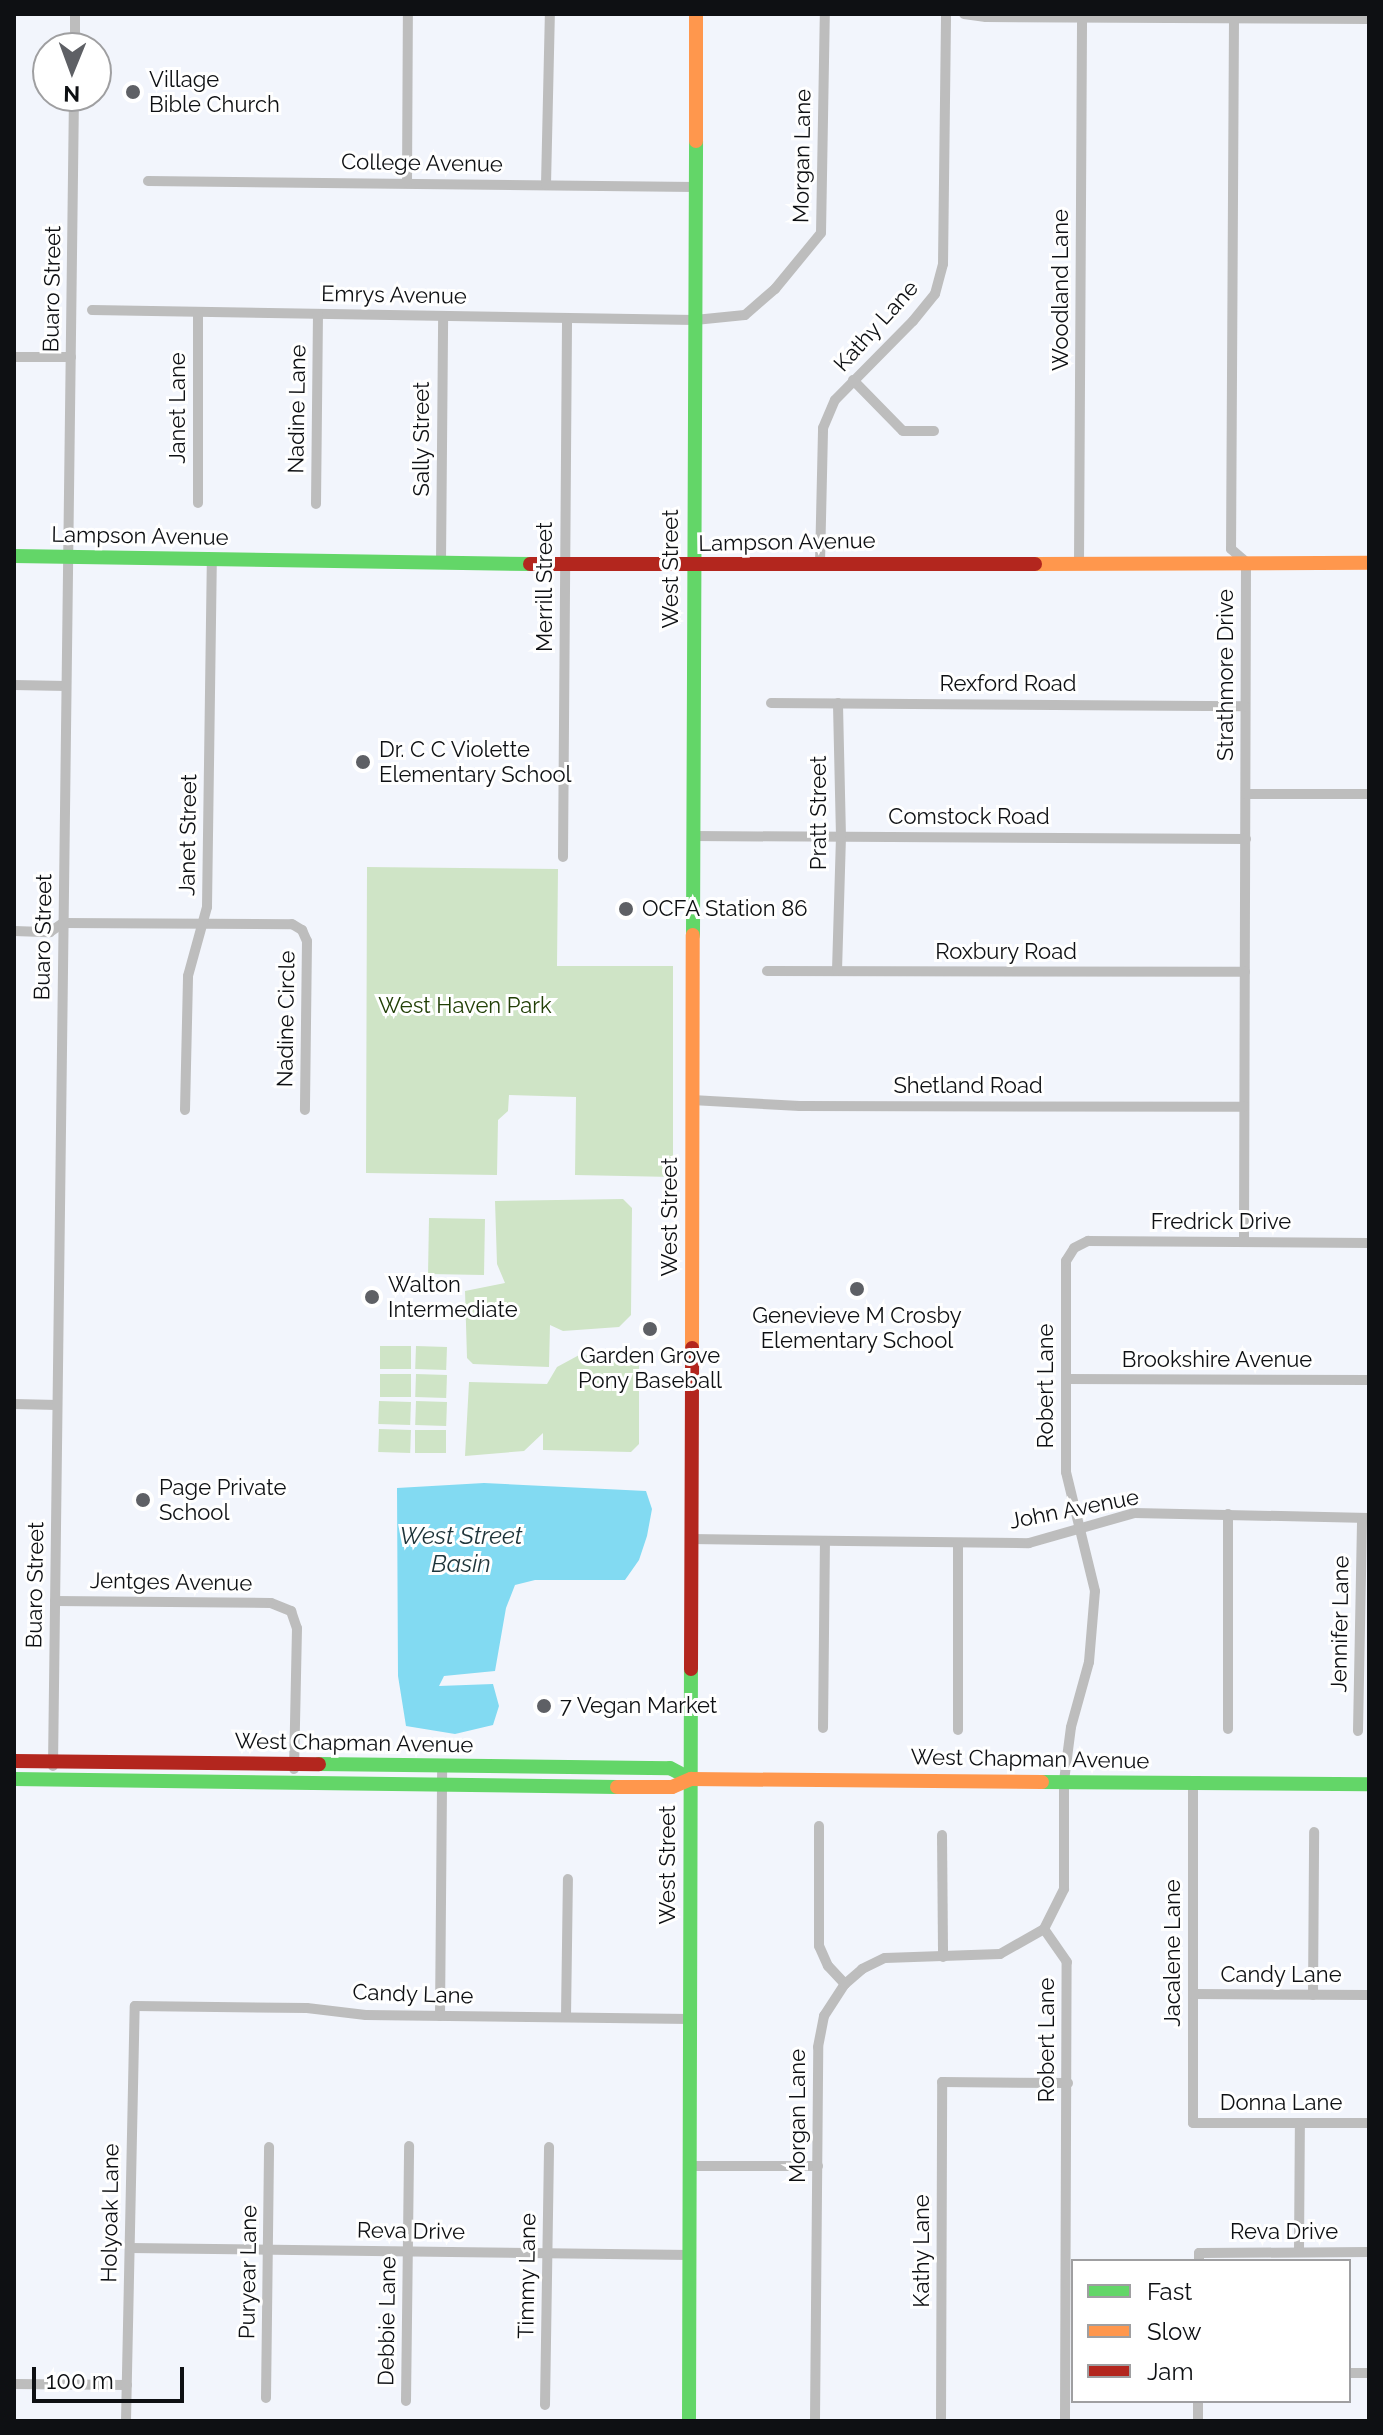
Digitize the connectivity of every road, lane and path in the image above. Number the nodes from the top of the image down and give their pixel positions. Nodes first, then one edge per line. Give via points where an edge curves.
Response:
1 (408, 14) edge
2 (550, 14) edge
3 (696, 14) edge
4 (825, 14) edge
5 (946, 14) edge
6 (964, 14) edge
7 (1082, 18) junction
8 (1234, 18) junction
9 (1369, 19) edge
10 (74, 112) edge
11 (148, 181) dead end
12 (407, 183) junction
13 (546, 185) junction
14 (695, 187) junction
15 (92, 310) dead end
16 (198, 312) junction
17 (318, 314) junction
18 (443, 316) junction
19 (567, 318) junction
20 (695, 320) junction
21 (14, 357) edge
22 (71, 357) junction
23 (853, 380) junction
24 (934, 431) dead end
25 (198, 503) dead end
26 (316, 504) dead end
27 (14, 556) edge
28 (68, 556) junction
29 (212, 559) junction
30 (441, 562) junction
31 (1246, 562) junction
32 (820, 563) junction
33 (1079, 563) junction
34 (1369, 563) edge
35 (565, 564) junction
36 (692, 565) junction
37 (14, 685) edge
38 (66, 686) junction
39 (771, 703) dead end
40 (838, 703) junction
41 (1245, 706) junction
42 (1246, 794) junction
43 (1369, 794) edge
44 (693, 836) junction
45 (841, 837) junction
46 (1246, 839) junction
47 (563, 857) dead end
48 (63, 923) junction
49 (204, 923) junction
50 (14, 931) edge
51 (767, 971) dead end
52 (837, 971) junction
53 (1245, 972) junction
54 (692, 1100) junction
55 (1244, 1107) junction
56 (185, 1110) dead end
57 (305, 1110) dead end
58 (1244, 1242) junction
59 (1369, 1243) edge
60 (1074, 1248) joint
61 (1066, 1379) junction
62 (1369, 1380) edge
63 (14, 1404) edge
64 (57, 1405) junction
65 (1228, 1514) junction
66 (1365, 1518) edge
67 (1078, 1527) junction
68 (690, 1539) junction
69 (825, 1543) junction
70 (958, 1545) junction
71 (55, 1601) junction
72 (823, 1728) dead end
73 (1228, 1729) dead end
74 (958, 1730) dead end
75 (1358, 1731) dead end
76 (14, 1761) edge
77 (53, 1761) junction
78 (295, 1764) junction
79 (442, 1766) junction
80 (14, 1779) edge
81 (52, 1779) junction
82 (691, 1779) junction
83 (1064, 1781) junction
84 (294, 1783) junction
85 (1193, 1783) junction
86 (1369, 1784) edge
87 (442, 1785) junction
88 (819, 1826) dead end
89 (1314, 1832) dead end
90 (942, 1835) dead end
91 (568, 1879) dead end
92 (1044, 1929) junction
93 (943, 1957) junction
94 (845, 1984) junction
95 (1193, 1994) junction
96 (1313, 1995) junction
97 (1369, 1995) edge
98 (135, 2006) joint
99 (440, 2016) junction
100 (566, 2017) junction
101 (690, 2019) junction
102 (1068, 2083) junction
103 (1193, 2123) joint
104 (1300, 2123) junction
105 (1369, 2123) edge
106 (409, 2146) dead end
107 (269, 2147) dead end
108 (549, 2147) dead end
109 (691, 2166) junction
110 (818, 2166) junction
111 (130, 2248) junction
112 (268, 2250) junction
113 (408, 2251) junction
114 (1299, 2251) junction
115 (1369, 2252) edge
116 (547, 2253) junction
117 (690, 2255) junction
118 (1199, 2257) edge
119 (14, 2384) edge
120 (127, 2385) junction
121 (266, 2398) dead end
122 (406, 2401) dead end
123 (545, 2405) dead end
124 (126, 2421) edge
125 (689, 2421) edge
126 (815, 2421) edge
127 (941, 2421) edge
128 (1065, 2421) edge

1 - 12 street
2 - 13 street
3 - 14 main road, West Street
4 - 20 street, Morgan Lane via 821,233 775,289 745,315
5 - 23 street, Kathy Lane via 943,264 935,294
6 - 7 street
7 - 8 street
7 - 33 street, Woodland Lane
8 - 9 street
8 - 31 street, Strathmore Drive via 1231,549
10 - 22 street, Buaro Street
11 - 12 street, College Avenue
12 - 13 street, College Avenue
13 - 14 street, College Avenue
14 - 20 main road, West Street
15 - 16 street, Emrys Avenue
16 - 17 street, Emrys Avenue
16 - 25 street, Janet Lane
17 - 18 street, Emrys Avenue
17 - 26 street, Nadine Lane
18 - 19 street, Emrys Avenue
18 - 30 street, Sally Street
19 - 20 street, Emrys Avenue
19 - 35 street, Merrill Street
20 - 36 main road, West Street
21 - 22 street
22 - 28 street, Buaro Street
23 - 24 street via 903,431
23 - 32 street, Kathy Lane via 835,400 823,428
27 - 28 main road, Lampson Avenue
28 - 29 main road, Lampson Avenue
28 - 38 street, Buaro Street
29 - 30 main road, Lampson Avenue
29 - 49 street, Janet Street
30 - 35 main road, Lampson Avenue
31 - 33 main road, Lampson Avenue
31 - 34 main road, Lampson Avenue
31 - 41 street, Strathmore Drive
32 - 33 main road, Lampson Avenue
32 - 36 main road, Lampson Avenue
35 - 36 main road, Lampson Avenue
35 - 47 street, Merrill Street
36 - 44 main road, West Street
37 - 38 street
38 - 48 street, Buaro Street
39 - 40 street, Rexford Road
40 - 41 street, Rexford Road
40 - 45 street, Pratt Street
41 - 42 street, Strathmore Drive
42 - 43 street
42 - 46 street, Strathmore Drive
44 - 45 street, Comstock Road
44 - 54 main road, West Street
45 - 46 street, Comstock Road
45 - 52 street, Pratt Street
46 - 53 street, Strathmore Drive
48 - 49 street
48 - 50 street via 50,932
48 - 64 street, Buaro Street
49 - 56 street, Janet Street via 188,976
49 - 57 street, Nadine Circle via 292,924 302,930 307,941
51 - 52 street, Roxbury Road
52 - 53 street, Roxbury Road
53 - 55 street, Strathmore Drive
54 - 55 street, Shetland Road via 800,1106
54 - 68 main road, West Street
55 - 58 street, Strathmore Drive
58 - 59 street, Fredrick Drive
58 - 60 street, Fredrick Drive via 1088,1241
60 - 61 street, Robert Lane via 1066,1261
61 - 62 street, Brookshire Avenue
61 - 67 street, Robert Lane via 1066,1472
63 - 64 street
64 - 71 street, Buaro Street
65 - 66 street, John Avenue
65 - 67 street, John Avenue via 1134,1513
65 - 73 street
66 - 75 street, Jennifer Lane
67 - 70 street, John Avenue via 1029,1543
67 - 83 street, Robert Lane via 1095,1591 1089,1662 1071,1727
68 - 69 street, John Avenue
68 - 82 main road, West Street
69 - 70 street, John Avenue
69 - 72 street
70 - 74 street
71 - 77 street, Buaro Street
71 - 78 street, Jentges Avenue via 271,1603 286,1608 295,1616 297,1628
76 - 77 main road, West Chapman Avenue
77 - 78 main road, West Chapman Avenue
77 - 81 street, Buaro Street
78 - 79 main road, West Chapman Avenue
78 - 84 street
79 - 82 main road, West Chapman Avenue via 670,1768
79 - 87 street
80 - 81 main road, West Chapman Avenue
81 - 84 main road, West Chapman Avenue
82 - 83 main road, West Chapman Avenue
82 - 87 main road, West Chapman Avenue via 672,1787
82 - 101 main road, West Street
83 - 85 main road, West Chapman Avenue
83 - 92 street, Robert Lane via 1064,1889
84 - 87 main road, West Chapman Avenue
85 - 86 main road, West Chapman Avenue
85 - 95 street, Jacalene Lane
87 - 99 street
88 - 94 street via 819,1946
89 - 96 street
90 - 93 street
91 - 100 street
92 - 93 street via 1000,1954
92 - 102 street, Robert Lane via 1067,1962
93 - 94 street via 885,1958
94 - 110 street, Morgan Lane via 820,2030
95 - 96 street, Candy Lane
95 - 103 street, Jacalene Lane
96 - 97 street, Candy Lane
98 - 99 street, Candy Lane
98 - 111 street, Holyoak Lane
99 - 100 street, Candy Lane
100 - 101 street, Candy Lane
101 - 109 main road, West Street
102 - 127 street, Kathy Lane via 942,2082
102 - 128 street, Robert Lane
103 - 104 street, Donna Lane
104 - 105 street, Donna Lane
104 - 114 street
106 - 113 street, Debbie Lane
107 - 112 street, Puryear Lane
108 - 116 street, Timmy Lane
109 - 110 street
109 - 117 main road, West Street
110 - 126 street, Morgan Lane
111 - 112 street, Reva Drive
111 - 120 street, Holyoak Lane
112 - 113 street, Reva Drive
112 - 121 street, Puryear Lane
113 - 116 street, Reva Drive
113 - 122 street, Debbie Lane
114 - 115 street, Reva Drive
114 - 118 street, Reva Drive
116 - 117 street, Reva Drive
116 - 123 street, Timmy Lane
117 - 125 main road, West Street
119 - 120 street
120 - 124 street, Holyoak Lane

